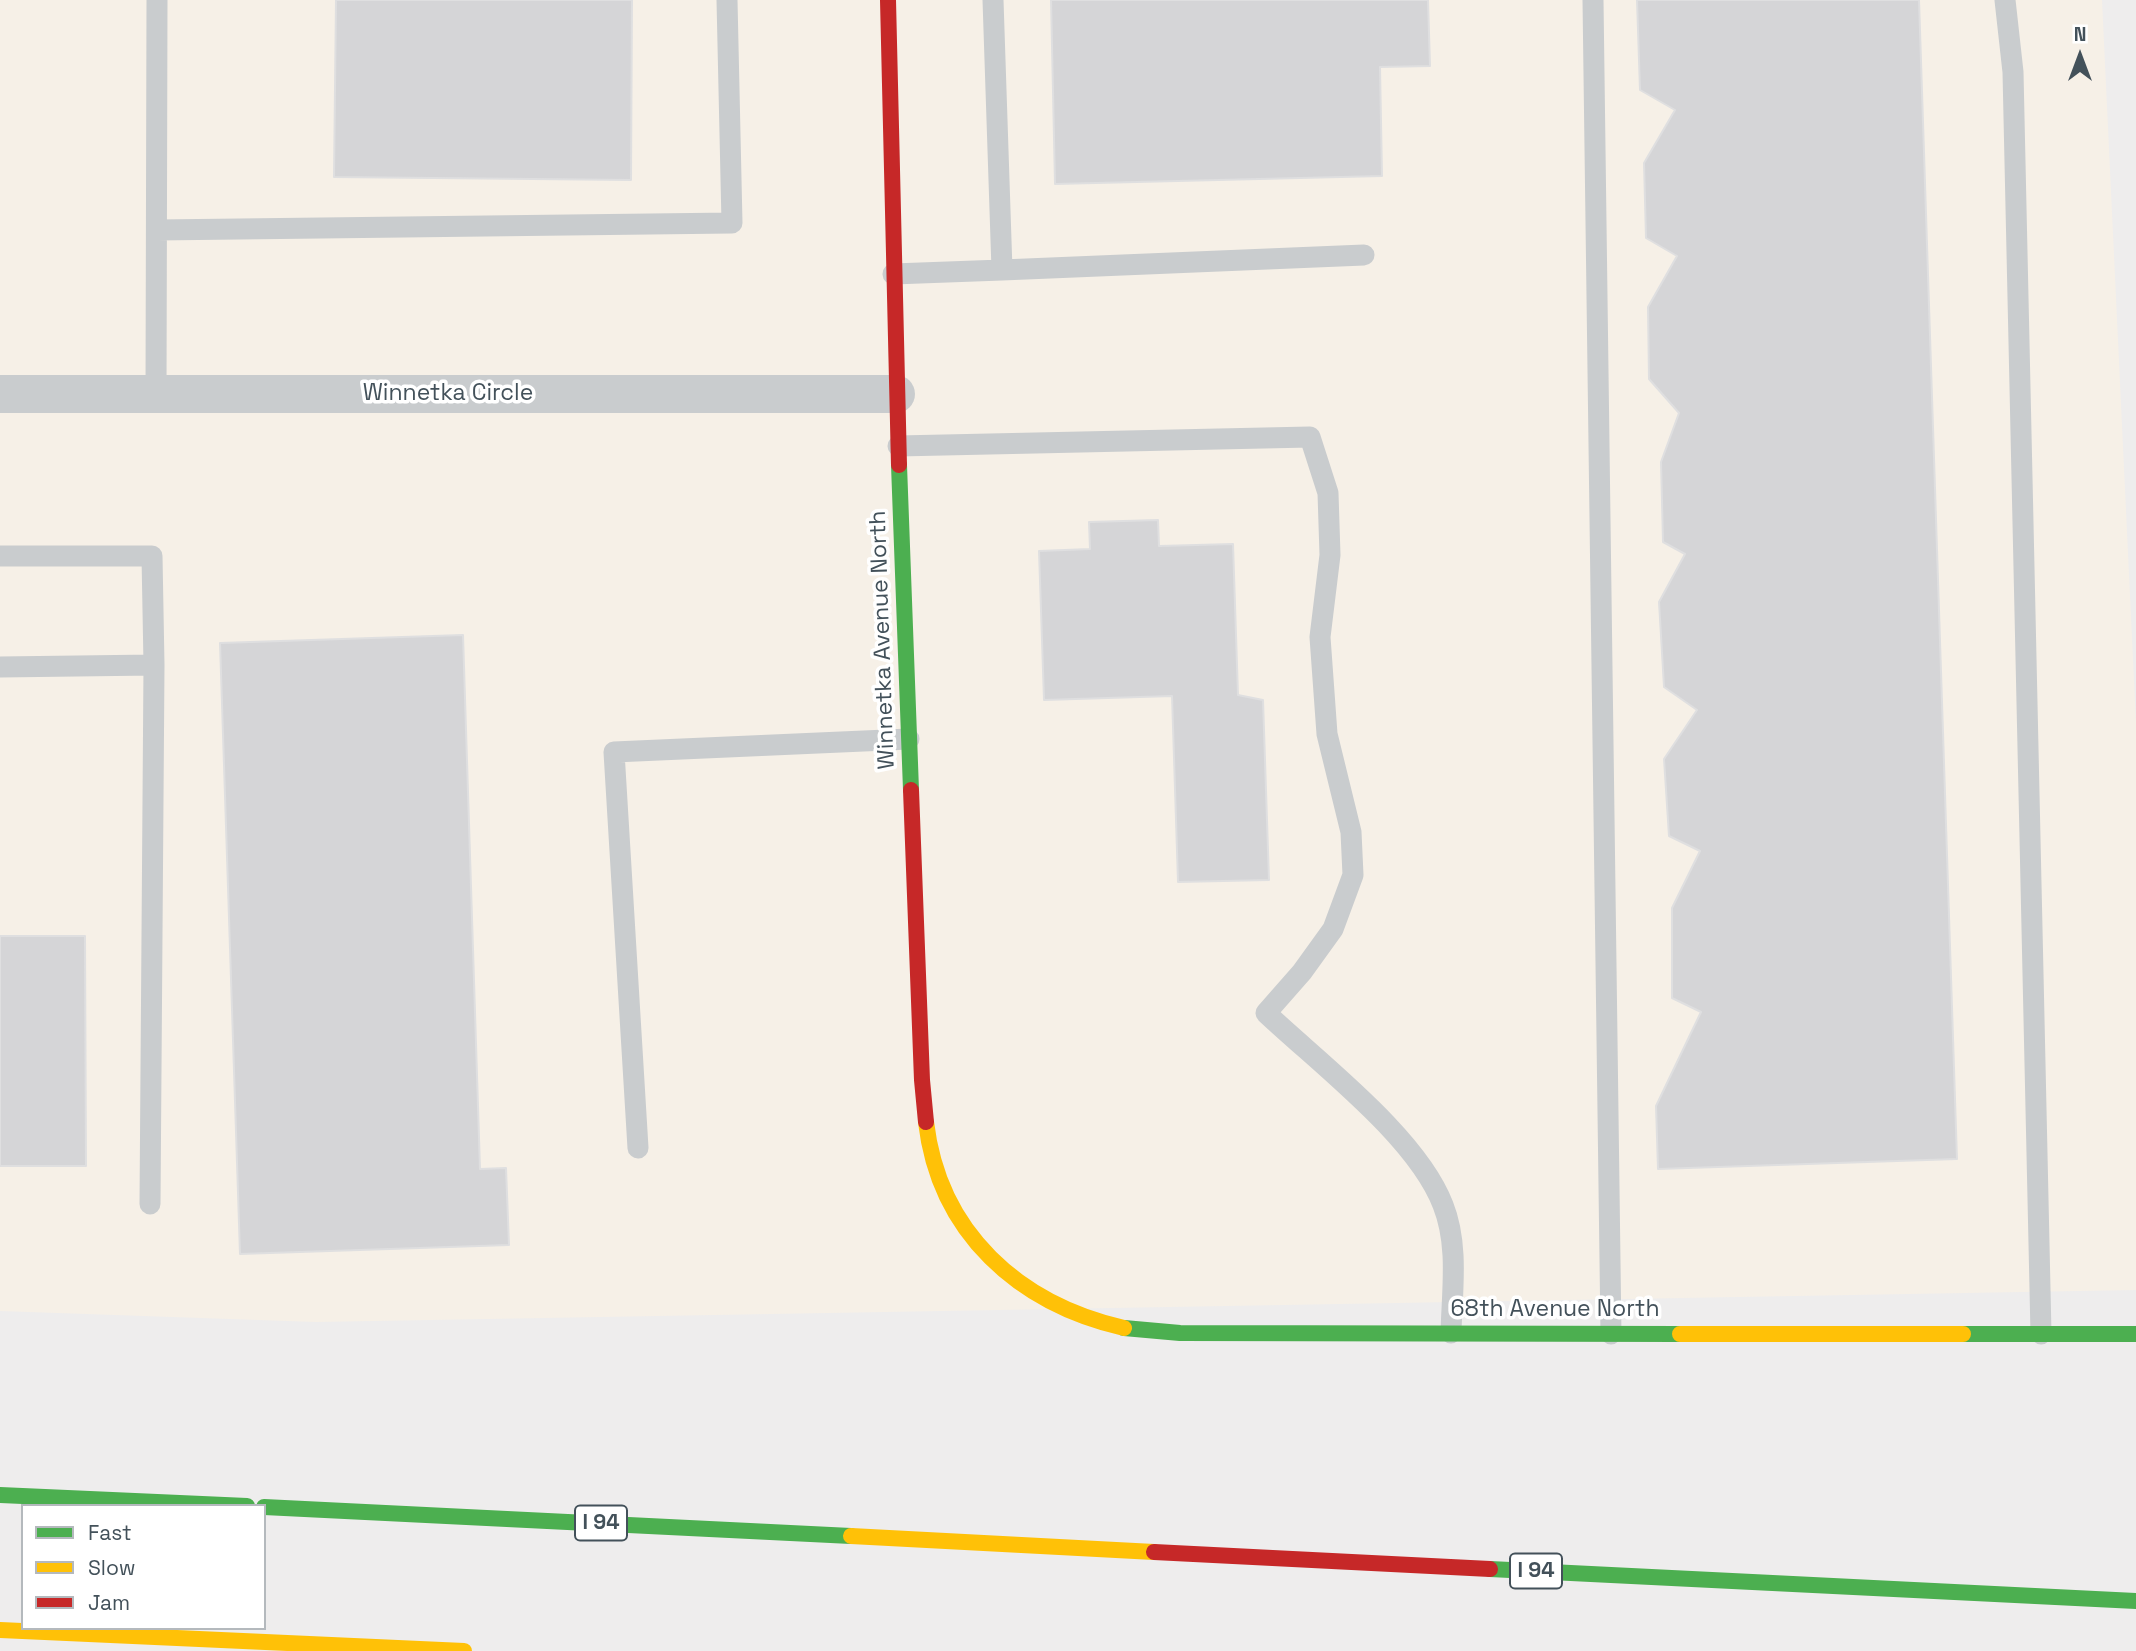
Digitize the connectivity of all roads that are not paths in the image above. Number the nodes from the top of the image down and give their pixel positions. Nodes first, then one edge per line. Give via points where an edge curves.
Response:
1 (157, 0) edge
2 (727, 0) edge
3 (888, 0) edge
4 (993, 0) edge
5 (1593, 0) edge
6 (2005, 0) edge
7 (157, 230) junction
8 (1364, 255) dead end
9 (1002, 270) junction
10 (893, 274) junction
11 (0, 394) edge
12 (156, 394) junction
13 (896, 394) junction
14 (898, 446) junction
15 (0, 556) edge
16 (154, 665) junction
17 (0, 667) edge
18 (909, 739) junction
19 (638, 1148) dead end
20 (150, 1204) dead end
21 (993, 1260) joint
22 (1451, 1333) junction
23 (1611, 1334) junction
24 (2041, 1334) junction
25 (2136, 1334) edge
26 (0, 1495) edge
27 (202, 1504) edge
28 (266, 1507) edge
29 (2136, 1601) edge
30 (0, 1630) edge
31 (464, 1651) edge

1 - 7 lane
2 - 7 lane via 732,223
3 - 10 main road, Winnetka Avenue North
4 - 9 lane
5 - 23 lane
6 - 24 lane via 2012,72
7 - 12 lane
8 - 9 lane
9 - 10 lane
10 - 13 main road, Winnetka Avenue North
11 - 12 street, Winnetka Circle
12 - 13 street, Winnetka Circle
13 - 14 main road, Winnetka Avenue North
14 - 18 main road, Winnetka Avenue North
14 - 22 lane via 1310,437 1328,493 1330,555 1320,637 1327,734 1351,832 1353,875 1333,929 1266,1013 1399,1135 1443,1204 1453,1245
15 - 16 lane via 152,556
16 - 17 lane
16 - 20 lane
18 - 19 lane via 614,752
18 - 21 main road, Winnetka Avenue North via 927,1129 939,1180 962,1225
21 - 22 main road, 68th Avenue North via 1034,1293 1126,1329
22 - 23 main road, 68th Avenue North
23 - 24 main road, 68th Avenue North
24 - 25 main road, 68th Avenue North
26 - 27 main road
28 - 29 main road, I 94
30 - 31 main road

